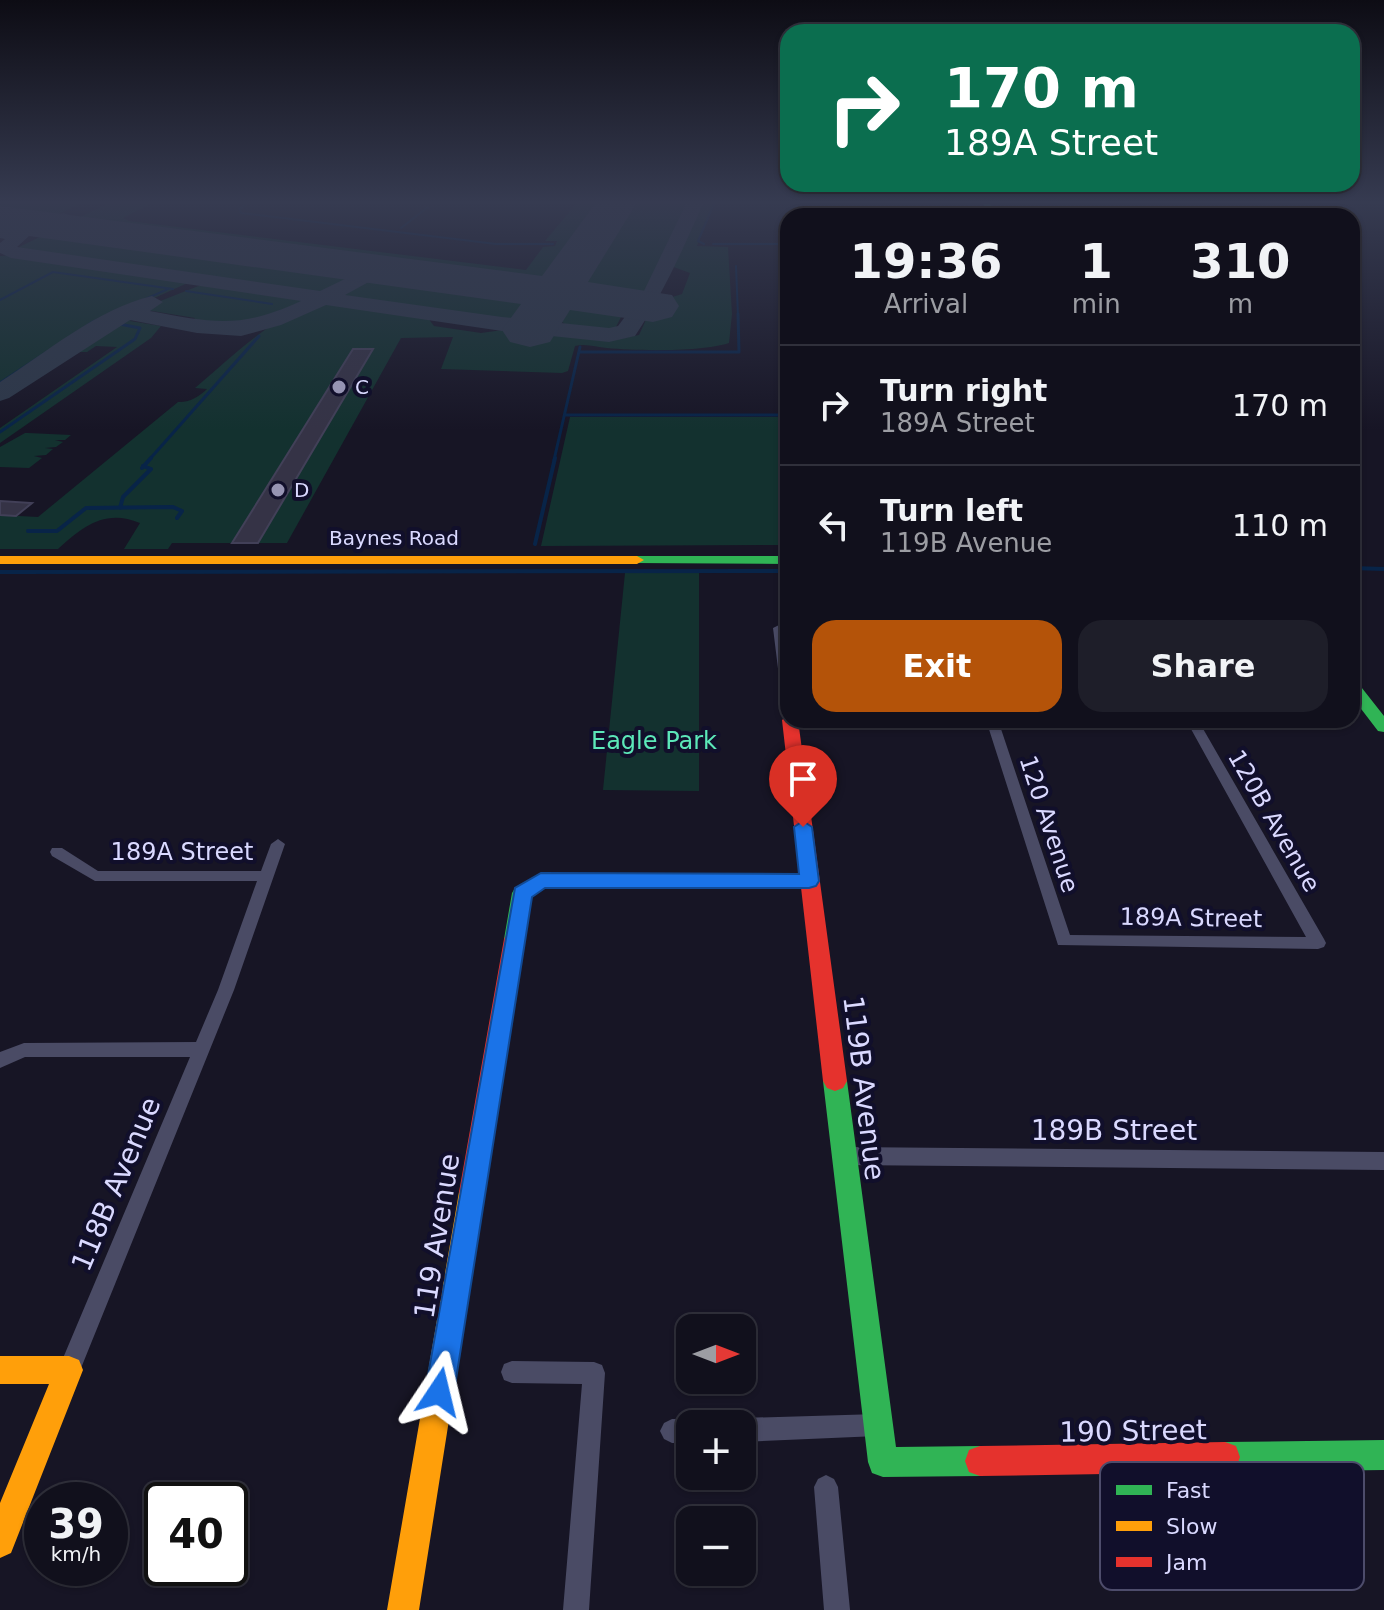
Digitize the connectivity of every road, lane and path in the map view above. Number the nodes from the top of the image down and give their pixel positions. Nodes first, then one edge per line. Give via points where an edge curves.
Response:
1 (0, 560) edge
2 (780, 560) edge
3 (1360, 696) edge
4 (1384, 727) edge
5 (791, 728) edge
6 (995, 728) edge
7 (1197, 728) edge
8 (278, 844) dead end
9 (57, 852) dead end
10 (266, 876) junction
11 (809, 881) junction
12 (1064, 941) joint
13 (1318, 943) joint
14 (201, 1049) junction
15 (0, 1060) edge
16 (844, 1156) junction
17 (1384, 1161) edge
18 (0, 1370) edge
19 (69, 1370) junction
20 (512, 1372) dead end
21 (878, 1425) junction
22 (756, 1429) edge
23 (1384, 1455) edge
24 (883, 1462) joint
25 (826, 1487) dead end
26 (0, 1542) edge
27 (403, 1610) edge
28 (576, 1610) edge
29 (837, 1610) edge

1 - 2 street, Baynes Road
3 - 4 street
5 - 11 street, 119B Avenue
6 - 12 street, 120 Avenue
7 - 13 street, 120B Avenue
8 - 10 street, 118B Avenue
9 - 10 street, 189A Street via 95,876
10 - 14 street, 118B Avenue
11 - 16 street, 119B Avenue
11 - 27 street, 119 Avenue via 541,881 522,893
12 - 13 street, 189A Street
14 - 15 street via 24,1050
14 - 19 street, 118B Avenue
16 - 17 street, 189B Street
16 - 21 street, 119B Avenue
18 - 19 street
19 - 26 street, 118B Avenue
20 - 28 street via 594,1373
21 - 22 street
21 - 24 street, 119B Avenue
23 - 24 street, 190 Street
25 - 29 street

